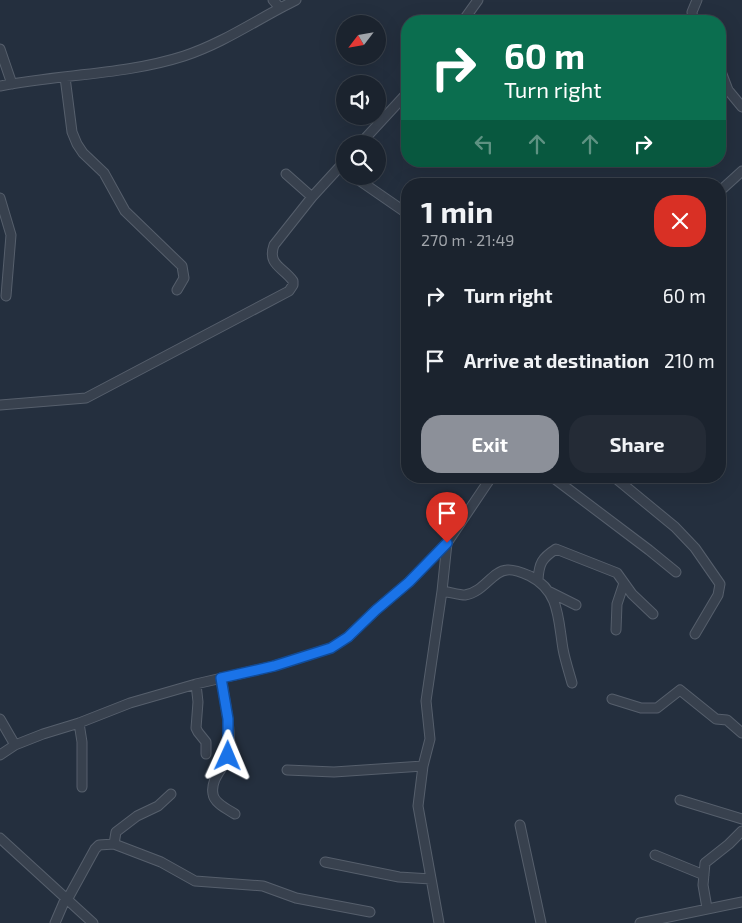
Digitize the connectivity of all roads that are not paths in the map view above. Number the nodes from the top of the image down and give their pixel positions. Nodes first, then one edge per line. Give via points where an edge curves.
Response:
1 (273, 0) edge
2 (296, 0) edge
3 (478, 0) edge
4 (697, 0) edge
5 (280, 8) junction
6 (467, 15) edge
7 (692, 15) edge
8 (0, 49) edge
9 (65, 76) junction
10 (12, 84) junction
11 (726, 85) edge
12 (0, 86) edge
13 (401, 100) edge
14 (742, 107) edge
15 (368, 135) edge
16 (742, 171) edge
17 (336, 173) edge
18 (286, 174) dead end
19 (366, 185) edge
20 (726, 186) edge
21 (312, 197) junction
22 (0, 198) edge
23 (401, 209) edge
24 (177, 290) dead end
25 (6, 296) dead end
26 (1, 406) edge
27 (487, 483) edge
28 (560, 483) edge
29 (622, 483) edge
30 (447, 543) junction
31 (676, 572) dead end
32 (538, 580) junction
33 (624, 583) junction
34 (442, 591) junction
35 (550, 592) junction
36 (576, 605) dead end
37 (653, 614) dead end
38 (616, 630) dead end
39 (695, 634) dead end
40 (221, 678) junction
41 (572, 683) dead end
42 (196, 684) junction
43 (612, 699) dead end
44 (0, 719) edge
45 (79, 723) junction
46 (742, 733) edge
47 (15, 745) junction
48 (0, 754) edge
49 (206, 754) dead end
50 (423, 766) junction
51 (287, 770) dead end
52 (82, 787) dead end
53 (171, 794) dead end
54 (680, 800) dead end
55 (235, 814) dead end
56 (742, 819) edge
57 (520, 826) dead end
58 (742, 830) edge
59 (0, 838) edge
60 (114, 844) junction
61 (655, 855) dead end
62 (325, 862) dead end
63 (704, 875) junction
64 (431, 878) junction
65 (67, 900) junction
66 (742, 902) edge
67 (707, 908) junction
68 (370, 912) dead end
69 (55, 923) edge
70 (93, 923) edge
71 (439, 923) edge
72 (541, 923) edge
73 (640, 923) edge

1 - 5 street
2 - 5 street
3 - 6 street
4 - 7 street
5 - 9 street via 241,31 185,56 147,65
8 - 10 street
9 - 10 street
9 - 24 street via 72,132 77,144 104,172 125,211 182,266 184,278
10 - 12 street
11 - 14 street
13 - 15 street
16 - 20 street
17 - 21 street
18 - 21 street
19 - 23 street
21 - 26 street via 273,249 274,262 293,280 289,291 86,398
22 - 25 street via 11,235
27 - 30 street
28 - 31 street
29 - 39 street via 675,527 695,548 720,584 718,595
30 - 34 street
30 - 40 street via 409,582 348,637 331,648
32 - 33 street via 544,557 556,549 617,573
32 - 34 street via 523,572 507,570 480,590 463,595
32 - 35 street
33 - 37 street
33 - 38 street via 617,604
34 - 50 street via 426,701 430,739
35 - 36 street
35 - 41 street via 556,605
40 - 42 street
40 - 55 street via 228,719 228,756 215,779 212,792 215,800
42 - 45 street via 130,703
42 - 49 street via 196,728 206,742
43 - 46 street via 641,708 657,708 680,690 716,719 728,720
44 - 47 street
45 - 47 street
45 - 52 street
47 - 48 street
50 - 51 street via 334,772
50 - 64 street via 418,806
53 - 60 street via 116,832
54 - 56 street
57 - 72 street
58 - 63 street via 705,862
59 - 65 street
60 - 65 street via 99,845
60 - 68 street via 161,862 195,881 262,886 296,898
61 - 63 street
62 - 64 street via 399,877
63 - 67 street
64 - 71 street
65 - 69 street
65 - 70 street
66 - 67 street
67 - 73 street

